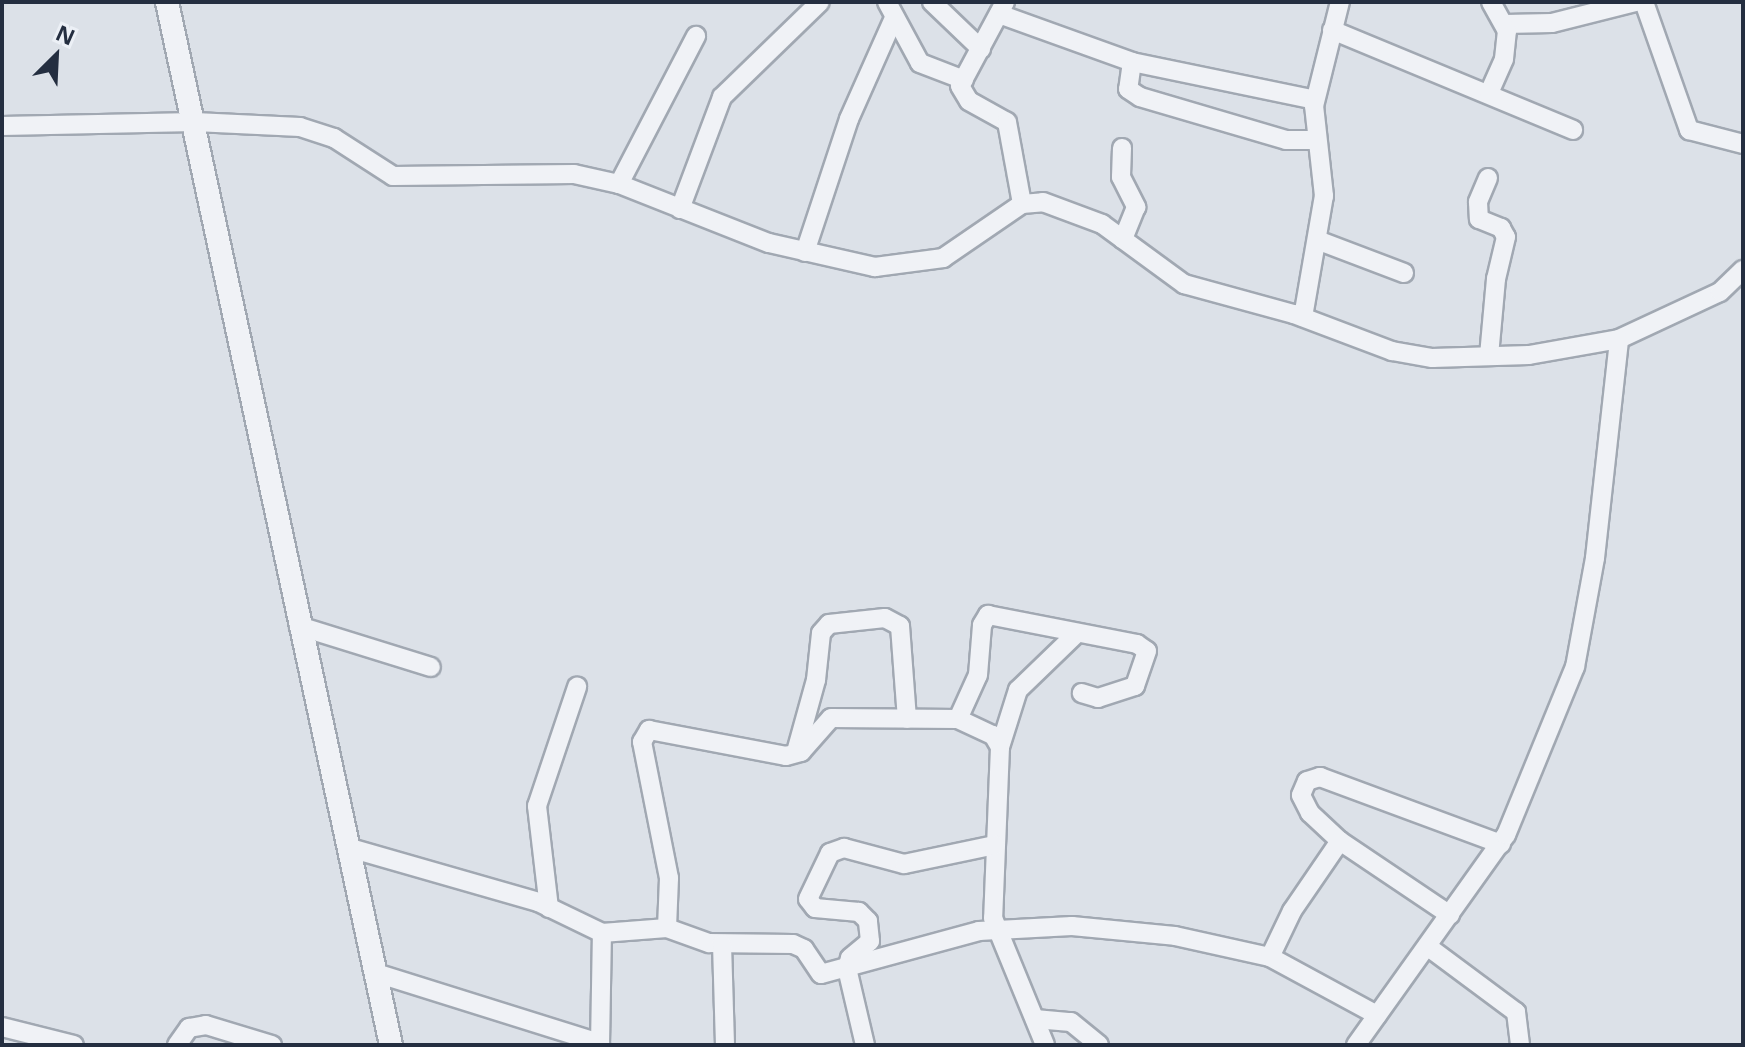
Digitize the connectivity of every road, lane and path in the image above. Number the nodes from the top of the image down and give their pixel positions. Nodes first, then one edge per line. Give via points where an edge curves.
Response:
1 (167, 2) edge
2 (820, 2) edge
3 (887, 2) edge
4 (932, 2) edge
5 (1340, 2) edge
6 (1491, 2) edge
7 (1635, 2) edge
8 (1644, 2) edge
9 (1002, 8) edge
10 (893, 20) junction
11 (1505, 24) junction
12 (1332, 30) junction
13 (696, 36) dead end
14 (981, 49) junction
15 (1132, 62) junction
16 (964, 80) junction
17 (1489, 93) junction
18 (1315, 100) junction
19 (195, 122) junction
20 (2, 126) edge
21 (1573, 130) dead end
22 (1316, 140) junction
23 (1743, 144) edge
24 (1122, 148) dead end
25 (1488, 178) dead end
26 (619, 184) junction
27 (1022, 204) junction
28 (680, 209) junction
29 (1123, 239) junction
30 (1317, 240) junction
31 (805, 252) junction
32 (1743, 270) edge
33 (1404, 273) dead end
34 (1303, 317) junction
35 (1619, 339) junction
36 (1489, 356) junction
37 (299, 626) junction
38 (1076, 634) junction
39 (431, 667) dead end
40 (577, 687) dead end
41 (1082, 693) dead end
42 (907, 719) junction
43 (958, 719) junction
44 (1000, 747) junction
45 (795, 754) junction
46 (1340, 841) junction
47 (1501, 844) junction
48 (995, 845) junction
49 (350, 848) junction
50 (549, 908) junction
51 (1450, 915) junction
52 (667, 928) junction
53 (995, 928) junction
54 (602, 933) junction
55 (722, 944) junction
56 (1427, 946) junction
57 (1270, 957) junction
58 (847, 968) junction
59 (376, 973) junction
60 (1377, 1015) junction
61 (1035, 1019) junction
62 (2, 1027) edge
63 (600, 1044) edge
64 (74, 1045) edge
65 (177, 1045) edge
66 (272, 1045) edge
67 (391, 1045) edge
68 (725, 1045) edge
69 (865, 1045) edge
70 (1045, 1045) edge
71 (1099, 1045) edge
72 (1356, 1045) edge
73 (1520, 1045) edge

1 - 19 street
2 - 28 street via 722,97
3 - 10 street
4 - 14 street
5 - 12 street
6 - 11 street
7 - 11 street via 1552,23
8 - 23 street via 1689,130
9 - 14 street
9 - 15 street
10 - 16 street via 920,63
10 - 31 street via 849,119
11 - 17 street via 1504,59
12 - 17 street
12 - 18 street
13 - 26 street
14 - 16 street
15 - 18 street
15 - 22 street via 1128,89 1140,97 1286,140
16 - 27 street via 962,93 969,101 1007,122
17 - 21 street
18 - 22 street
19 - 20 street
19 - 26 street via 320,132 393,176 574,174
19 - 37 street
22 - 30 street via 1324,196
24 - 29 street via 1122,184 1136,200
25 - 36 street via 1478,202 1479,219 1501,228 1506,237
26 - 28 street
27 - 29 street via 1043,202 1102,224
27 - 31 street via 978,237 929,263 875,267
28 - 31 street
29 - 34 street via 1184,284
30 - 33 street
30 - 34 street
32 - 35 street via 1720,292
34 - 36 street via 1408,356
35 - 36 street via 1529,355
35 - 47 street via 1579,653 1535,772
37 - 39 street
37 - 49 street
38 - 41 street via 1137,644 1147,651 1135,686 1098,698
38 - 43 street via 988,615 978,675
38 - 44 street via 1018,690
40 - 50 street via 537,806
42 - 43 street
42 - 45 street via 831,718
42 - 45 street via 900,626 885,618 829,624 821,633 816,680
43 - 44 street via 993,735
44 - 48 street
45 - 52 street via 656,730 644,735 669,878
46 - 47 street via 1304,805 1303,787 1312,778
46 - 51 street
46 - 57 street via 1292,911
47 - 51 street
48 - 53 street
48 - 58 street via 904,864 844,848 830,853 810,893 810,905 859,912 871,934
49 - 50 street
49 - 59 street
50 - 54 street
51 - 56 street
52 - 54 street
52 - 55 street
53 - 57 street via 1072,926 1160,934
53 - 58 street
53 - 61 street
54 - 63 street
55 - 58 street via 793,944 804,949 821,974
55 - 68 street
56 - 60 street
56 - 73 street via 1516,1012
57 - 60 street
58 - 69 street
59 - 63 street
59 - 67 street
60 - 72 street
61 - 70 street
61 - 71 street via 1071,1022
62 - 64 street
65 - 66 street via 189,1028 206,1025

